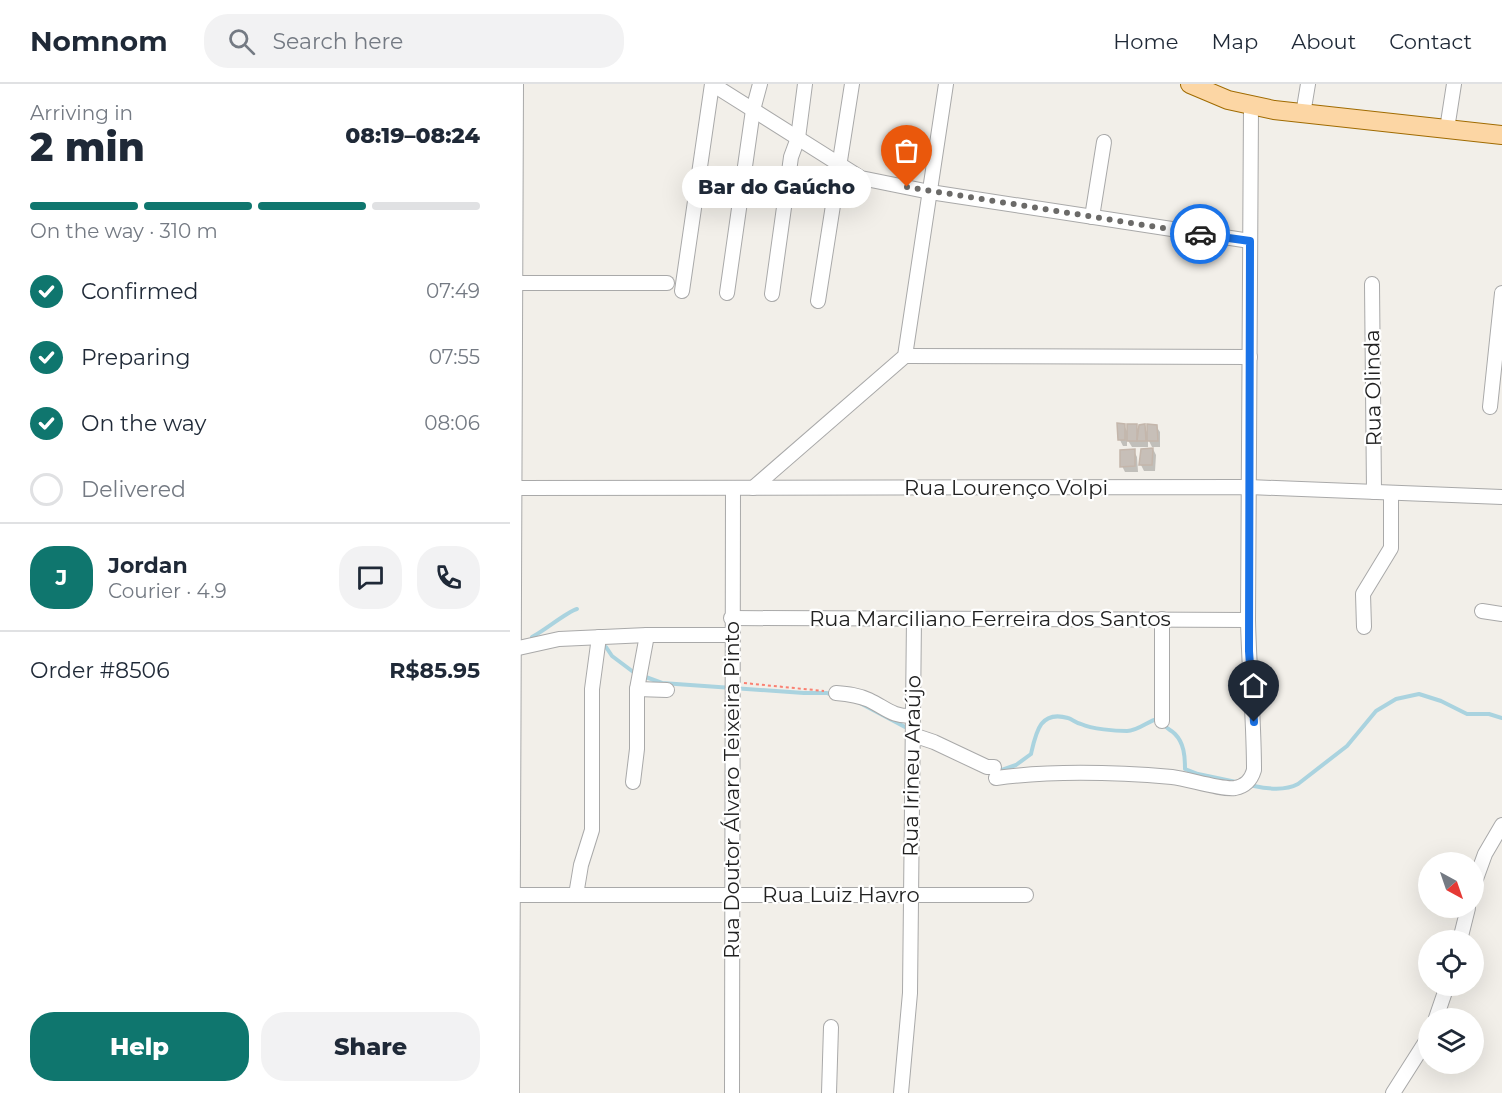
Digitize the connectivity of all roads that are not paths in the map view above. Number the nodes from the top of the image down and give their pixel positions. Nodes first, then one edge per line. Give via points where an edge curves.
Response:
1 (516, 84) edge
2 (712, 84) edge
3 (760, 84) edge
4 (805, 84) edge
5 (852, 84) edge
6 (946, 84) edge
7 (1190, 84) edge
8 (1308, 84) edge
9 (1454, 84) edge
10 (1251, 106) junction
11 (753, 110) junction
12 (1303, 114) junction
13 (1447, 129) junction
14 (1502, 135) edge
15 (798, 138) junction
16 (1104, 142) dead end
17 (840, 164) junction
18 (930, 192) junction
19 (1092, 217) junction
20 (1250, 241) junction
21 (667, 283) dead end
22 (513, 284) edge
23 (1372, 284) dead end
24 (682, 291) dead end
25 (727, 293) dead end
26 (1502, 293) edge
27 (771, 294) dead end
28 (818, 300) dead end
29 (905, 356) junction
30 (1250, 357) junction
31 (1490, 407) dead end
32 (1249, 487) junction
33 (512, 488) edge
34 (733, 488) junction
35 (753, 488) junction
36 (1374, 492) junction
37 (1391, 493) junction
38 (1502, 497) edge
39 (1482, 611) dead end
40 (1502, 614) edge
41 (731, 618) junction
42 (914, 618) junction
43 (1162, 619) junction
44 (1248, 620) junction
45 (1364, 627) dead end
46 (647, 634) junction
47 (732, 635) junction
48 (599, 638) junction
49 (514, 649) junction
50 (512, 673) edge
51 (637, 689) junction
52 (667, 690) dead end
53 (836, 693) road end
54 (913, 716) junction
55 (1162, 721) dead end
56 (913, 735) junction
57 (633, 782) dead end
58 (1502, 825) edge
59 (1484, 858) edge
60 (513, 894) junction
61 (576, 895) junction
62 (732, 895) junction
63 (911, 895) junction
64 (1026, 895) dead end
65 (511, 918) edge
66 (831, 1028) dead end
67 (1418, 1054) edge
68 (512, 1093) edge
69 (732, 1093) edge
70 (830, 1093) edge
71 (901, 1093) edge
72 (1393, 1093) edge

1 - 22 street
2 - 11 street
2 - 24 street
3 - 11 street
4 - 15 street
5 - 17 street
6 - 18 street
7 - 10 main road
8 - 12 street
9 - 13 street
10 - 12 main road
10 - 20 street
11 - 15 street
11 - 25 street
12 - 13 main road
13 - 14 main road
15 - 17 street
15 - 27 street via 791,157
16 - 19 street
17 - 18 street via 861,178
17 - 28 street
18 - 19 street
18 - 29 street
19 - 20 street
20 - 30 street
21 - 22 street
22 - 33 street
23 - 36 street, Rua Olinda
26 - 31 street
29 - 30 street
29 - 35 street
30 - 32 street
32 - 35 street, Rua Lourenço Volpi
32 - 36 street, Rua Lourenço Volpi
32 - 44 street
33 - 34 street, Rua Lourenço Volpi
33 - 49 street
34 - 35 street, Rua Lourenço Volpi
34 - 41 street, Rua Doutor Álvaro Teixeira Pinto
36 - 37 street, Rua Lourenço Volpi
37 - 38 street, Rua Lourenço Volpi
37 - 45 street via 1391,548 1363,594
39 - 40 street
41 - 42 street, Rua Marciliano Ferreira dos Santos
41 - 47 street, Rua Doutor Álvaro Teixeira Pinto
42 - 43 street, Rua Marciliano Ferreira dos Santos
42 - 54 street, Rua Irineu Araújo
43 - 44 street, Rua Marciliano Ferreira dos Santos
43 - 55 street
44 - 56 street via 1254,770 1252,778 1241,787 1227,789 1174,777 995,772
46 - 47 street
46 - 48 street
46 - 51 street
47 - 62 street, Rua Doutor Álvaro Teixeira Pinto
48 - 49 street via 559,639
48 - 61 street via 592,689 592,830
49 - 50 street
50 - 60 street
51 - 52 street
51 - 57 street
53 - 54 street via 869,700 896,715
54 - 56 street, Rua Irineu Araújo
56 - 63 street, Rua Irineu Araújo
58 - 59 street
60 - 61 street, Rua Luiz Havro
60 - 65 street
61 - 62 street, Rua Luiz Havro
62 - 63 street, Rua Luiz Havro
62 - 69 street, Rua Doutor Álvaro Teixeira Pinto
63 - 64 street, Rua Luiz Havro
63 - 71 street, Rua Irineu Araújo via 910,993
65 - 68 street
66 - 70 street
67 - 72 street

